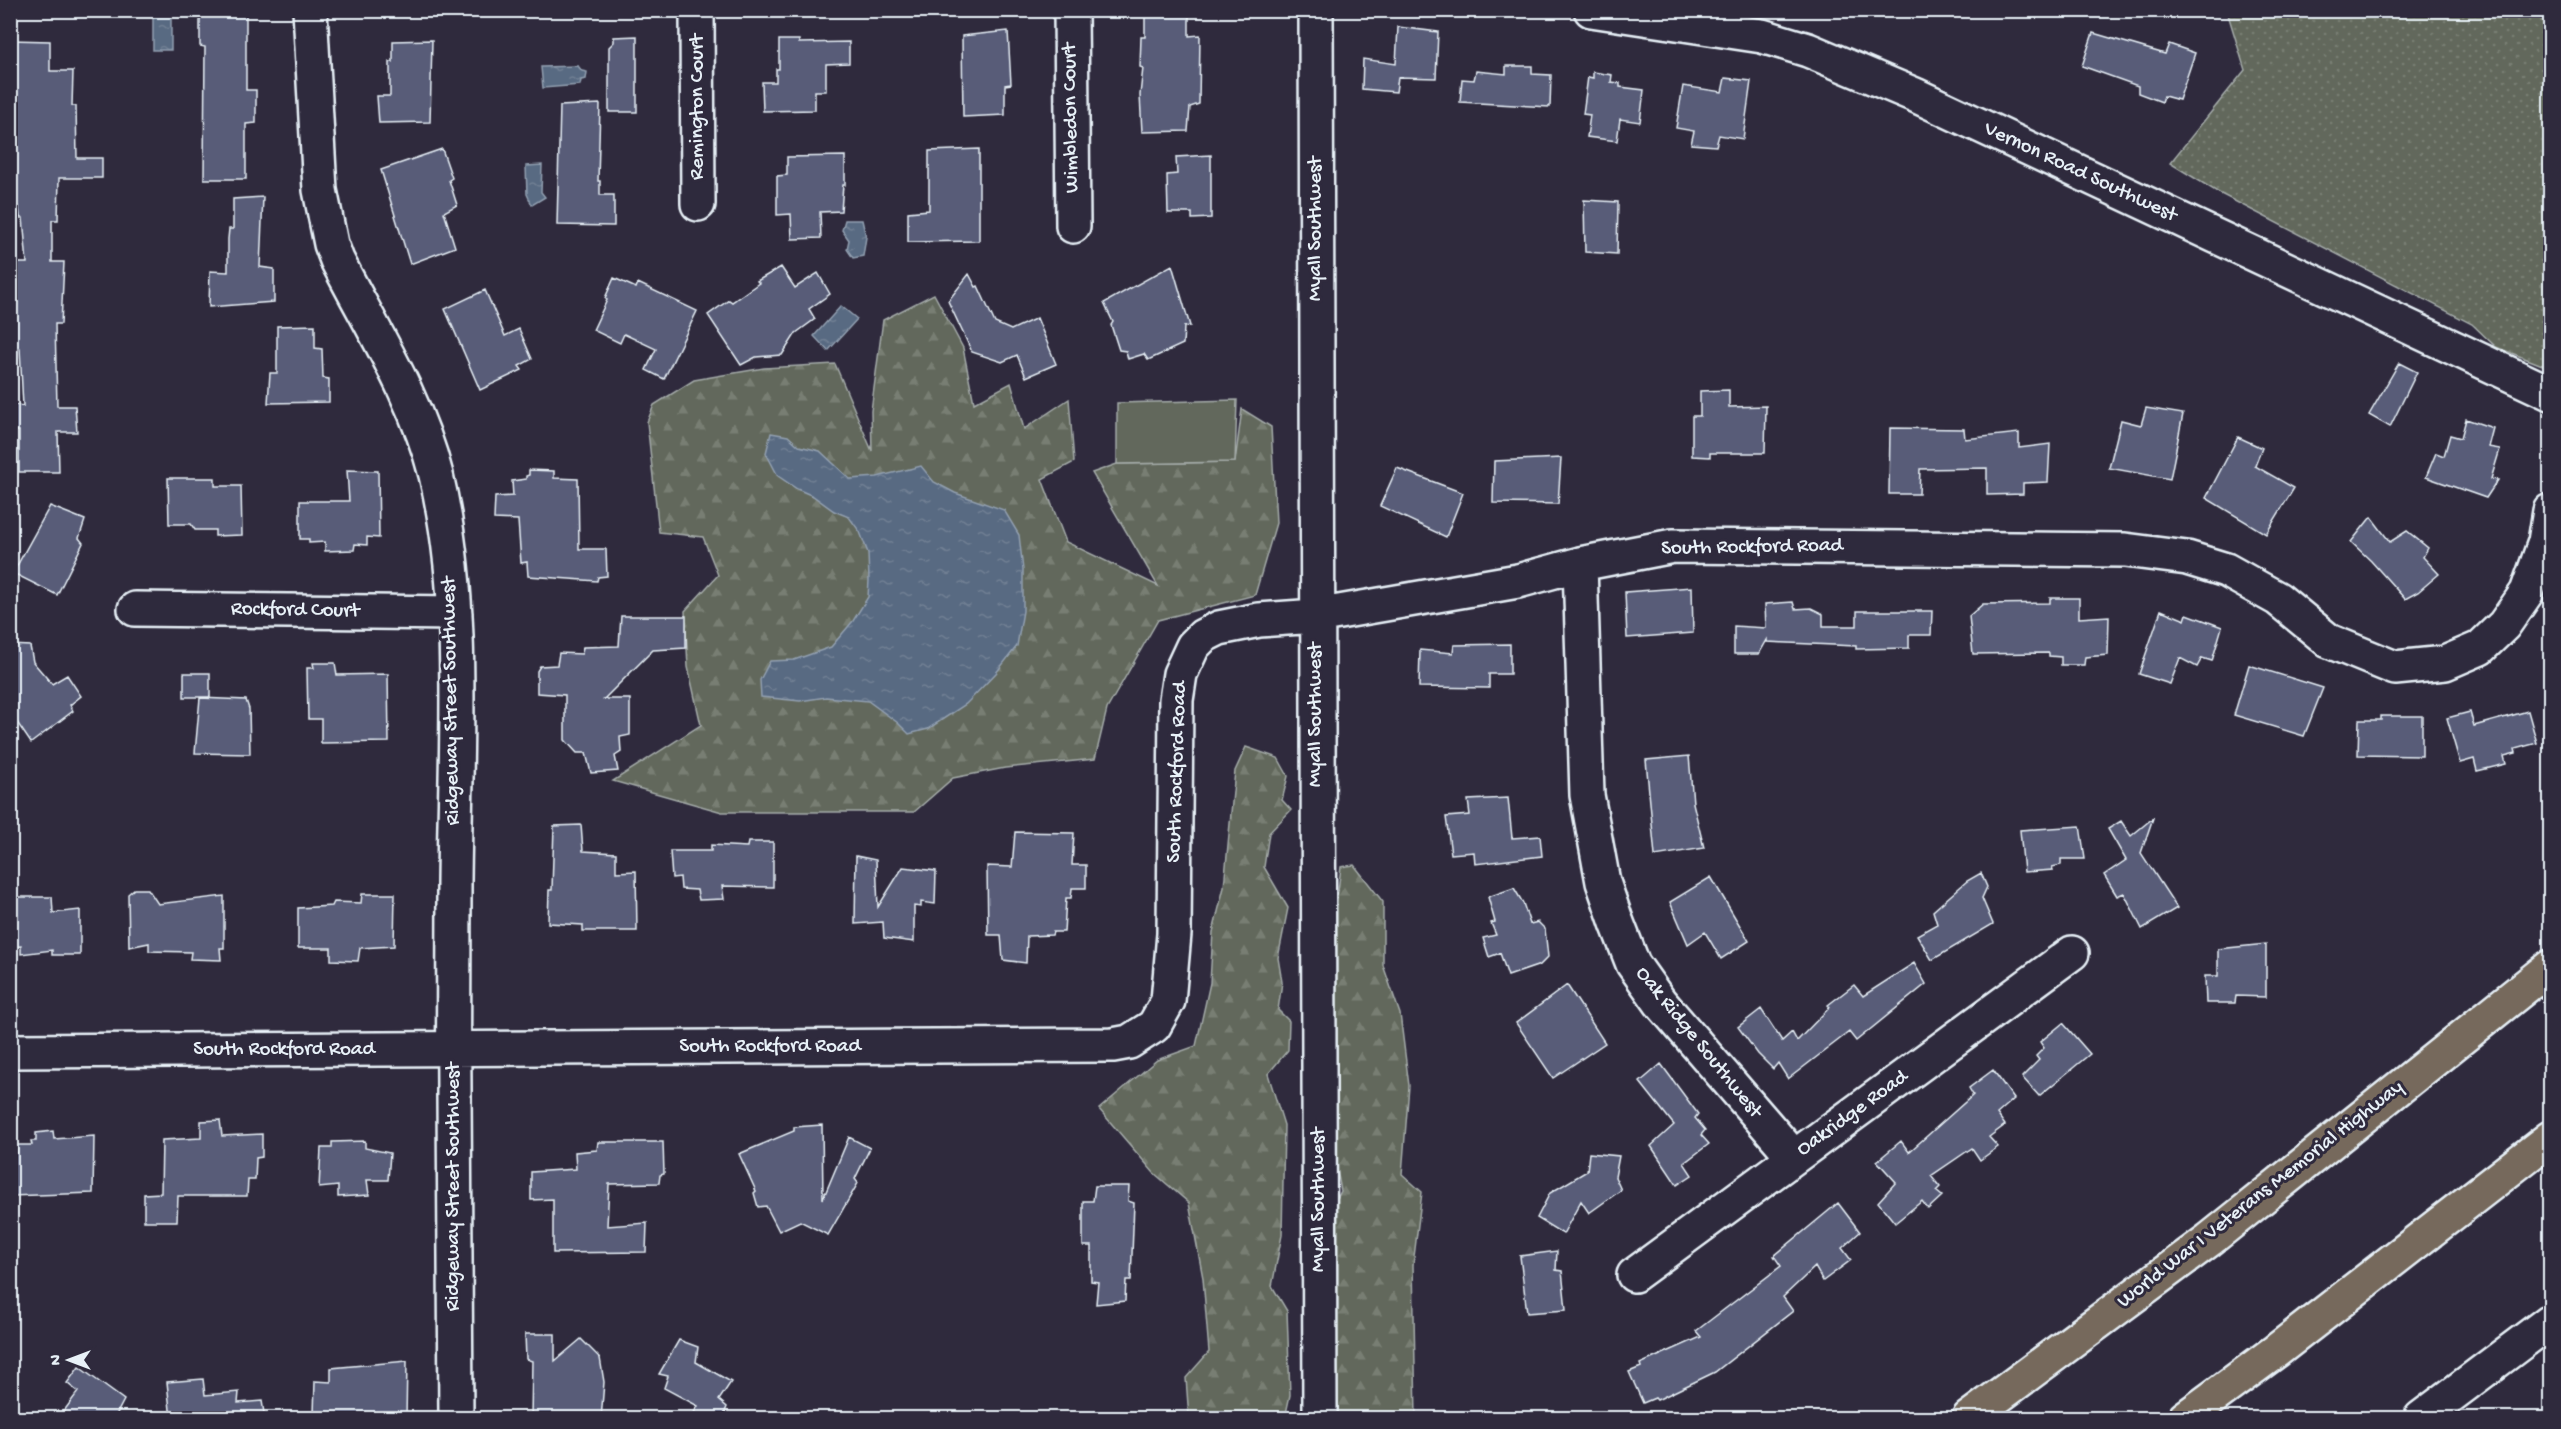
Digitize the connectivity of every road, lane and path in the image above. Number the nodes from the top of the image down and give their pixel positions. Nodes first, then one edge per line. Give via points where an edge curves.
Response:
1 (310, 10) edge
2 (698, 10) edge
3 (1071, 10) edge
4 (1316, 10) edge
5 (1591, 10) edge
6 (1762, 23) edge
7 (698, 204) dead end
8 (1073, 226) dead end
9 (2550, 393) edge
10 (2550, 511) edge
11 (1580, 564) junction
12 (135, 609) dead end
13 (455, 613) junction
14 (1316, 616) junction
15 (2072, 953) dead end
16 (2550, 967) edge
17 (453, 1049) junction
18 (10, 1051) edge
19 (2550, 1138) edge
20 (1794, 1157) junction
21 (1634, 1275) dead end
22 (2550, 1321) edge
23 (456, 1419) edge
24 (1320, 1419) edge
25 (1968, 1419) edge
26 (2185, 1419) edge
27 (2421, 1419) edge

1 - 13 street, Ridgeway Street Southwest via 320,190 331,244 427,442 445,518
2 - 7 street, Remington Court
3 - 8 street, Wimbledon Court
4 - 14 street, Myall Southwest
5 - 6 street, Vernon Road Southwest
6 - 9 street, Vernon Road Southwest via 1808,50 1914,95
10 - 11 street, South Rockford Road via 2545,542 2527,592 2504,625 2480,648 2445,663 2395,668 2330,641 2278,598 2226,570 2187,558 2125,550 1673,546
11 - 14 street, South Rockford Road via 1518,581
11 - 20 street, Oak Ridge Southwest via 1587,795 1603,882 1617,923 1633,964 1660,1002
12 - 13 street, Rockford Court
13 - 17 street, Ridgeway Street Southwest
14 - 17 street, South Rockford Road via 1259,620 1219,628 1203,636 1185,659 1176,699 1174,934 1168,1001 1155,1026 1129,1042 1101,1046
14 - 24 street, Myall Southwest
15 - 20 street, Oakridge Road
16 - 25 highway, World War I Veterans Memorial Highway via 2210,1240
17 - 18 street, South Rockford Road
17 - 23 street, Ridgeway Street Southwest
19 - 26 highway
20 - 21 street, Oakridge Road
22 - 27 street

